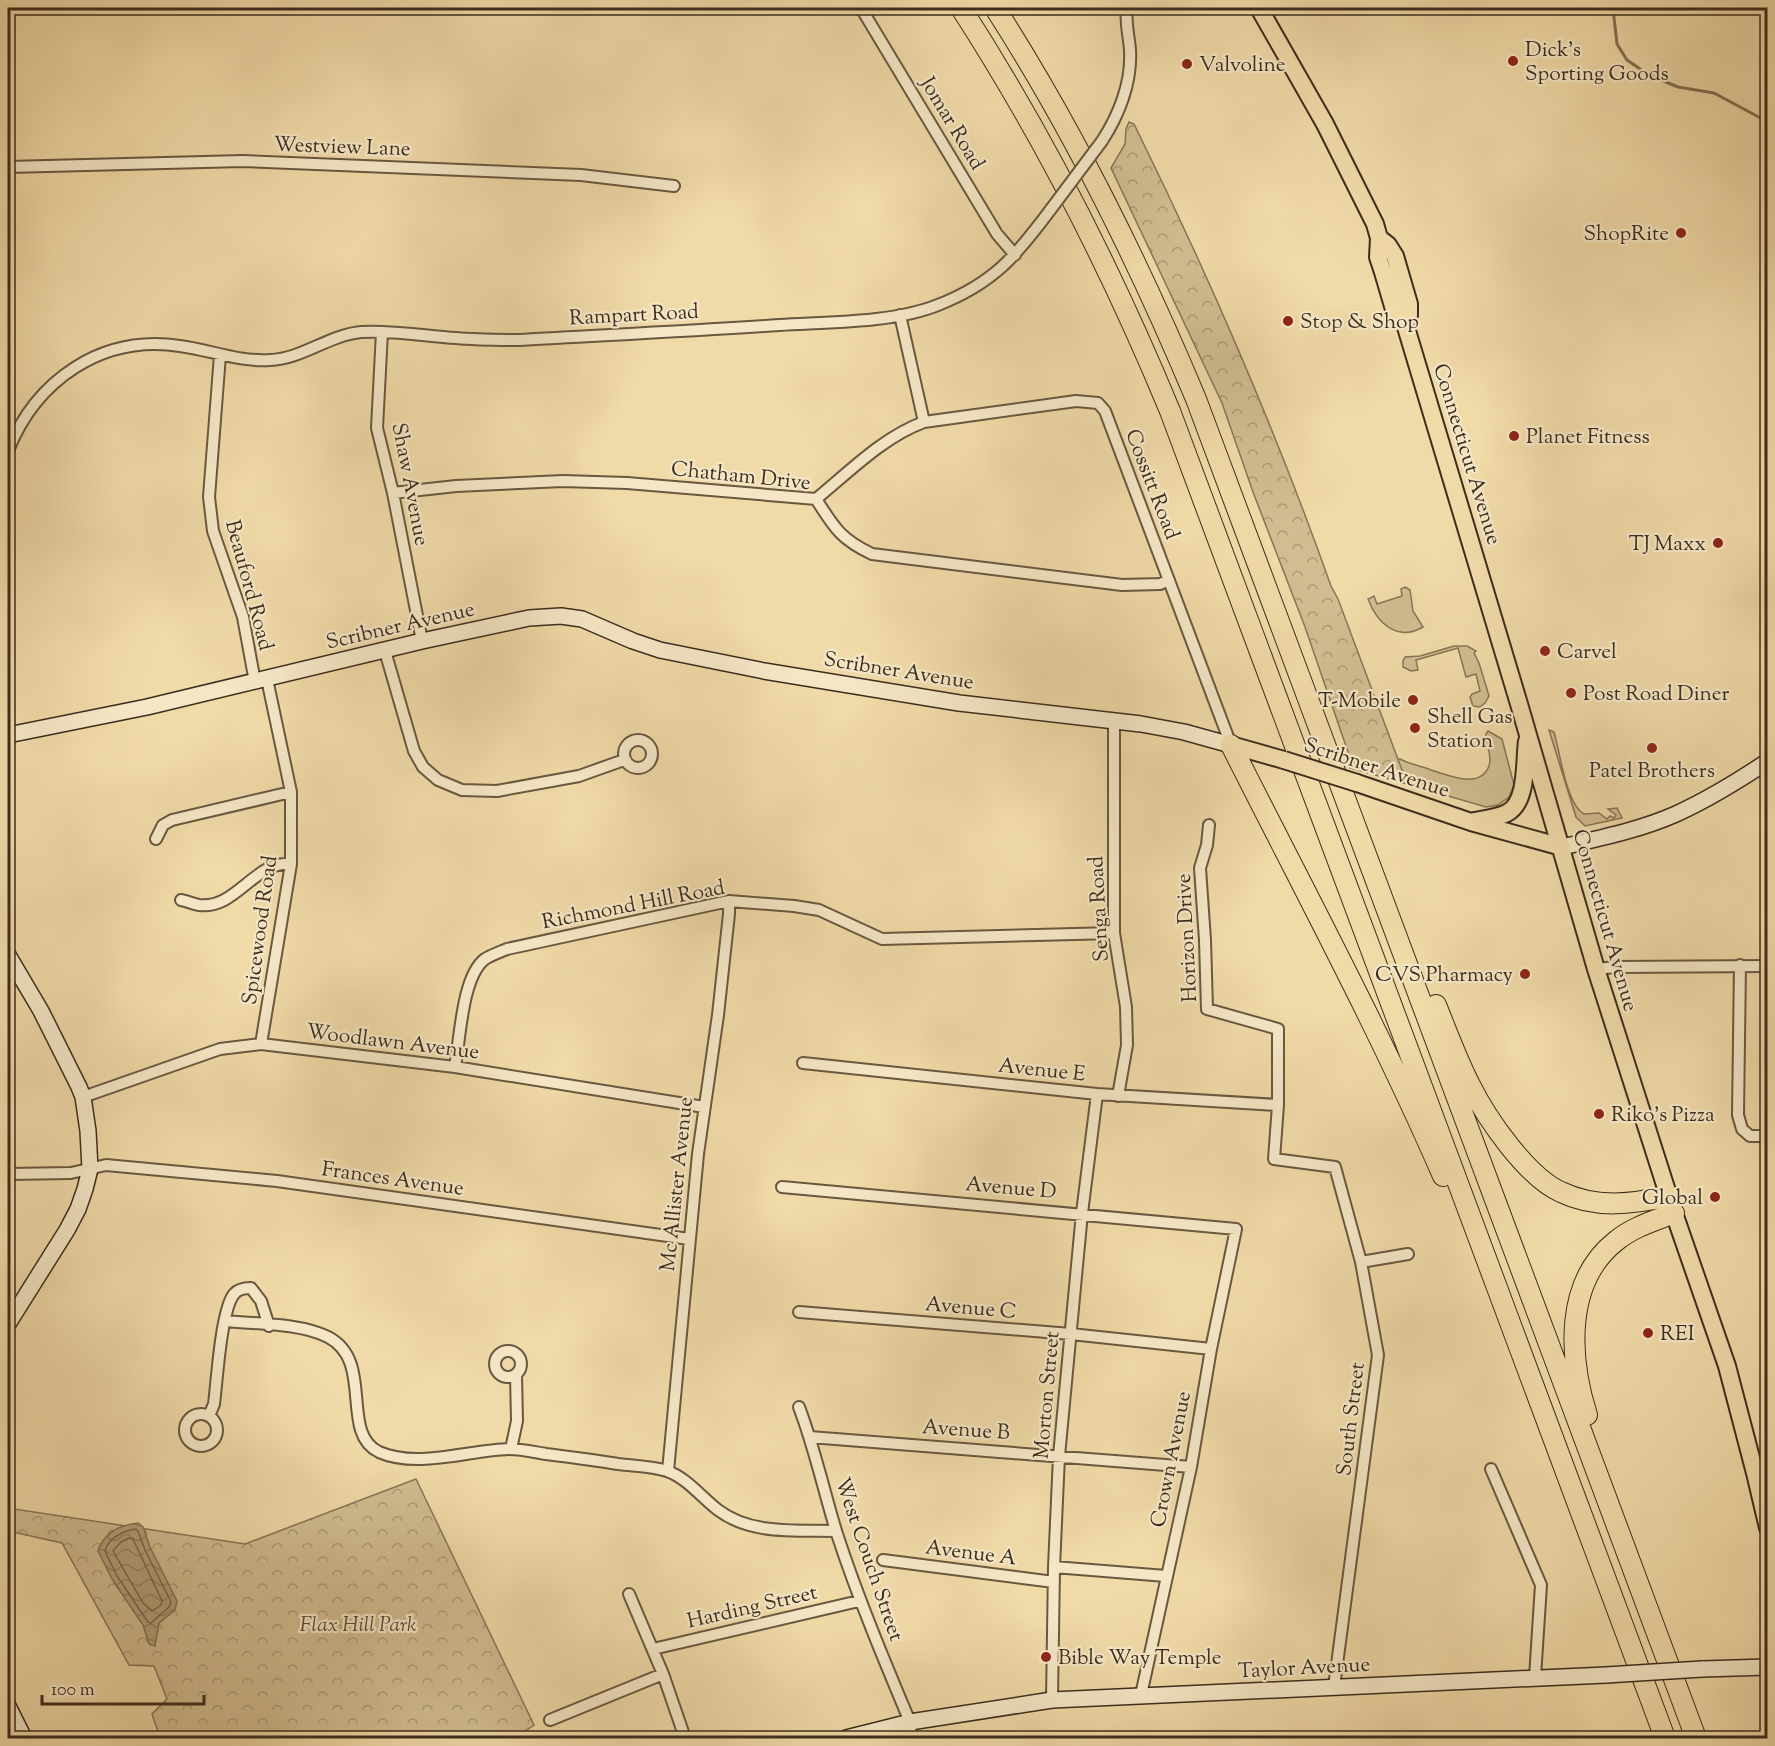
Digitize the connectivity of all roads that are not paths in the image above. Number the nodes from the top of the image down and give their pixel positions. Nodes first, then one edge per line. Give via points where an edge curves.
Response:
1 (861, 8) edge
2 (961, 8) edge
3 (995, 8) edge
4 (1127, 8) edge
5 (1259, 8) edge
6 (8, 167) edge
7 (674, 186) dead end
8 (1015, 255) junction
9 (900, 315) junction
10 (381, 332) junction
11 (220, 355) junction
12 (924, 422) junction
13 (8, 451) edge
14 (393, 493) junction
15 (816, 499) junction
16 (1169, 580) junction
17 (422, 641) junction
18 (384, 651) junction
19 (261, 681) junction
20 (1114, 720) junction
21 (8, 735) edge
22 (1528, 735) junction
23 (1231, 745) junction
24 (624, 760) dead end
25 (1767, 761) edge
26 (291, 792) junction
27 (1471, 822) junction
28 (1209, 825) dead end
29 (156, 839) dead end
30 (1363, 845) junction
31 (1562, 847) junction
32 (291, 864) junction
33 (181, 900) dead end
34 (729, 902) junction
35 (1114, 933) junction
36 (8, 955) edge
37 (1740, 965) junction
38 (1767, 966) edge
39 (1596, 969) junction
40 (261, 1044) junction
41 (802, 1064) dead end
42 (455, 1067) junction
43 (1097, 1094) junction
44 (1118, 1096) junction
45 (83, 1097) junction
46 (1278, 1105) junction
47 (704, 1107) junction
48 (1767, 1136) edge
49 (90, 1169) junction
50 (8, 1174) edge
51 (782, 1187) dead end
52 (1671, 1204) junction
53 (1082, 1213) junction
54 (1236, 1229) joint
55 (689, 1239) junction
56 (1408, 1254) dead end
57 (1361, 1262) junction
58 (799, 1312) dead end
59 (225, 1321) junction
60 (8, 1324) edge
61 (269, 1326) junction
62 (1071, 1334) junction
63 (1211, 1349) junction
64 (516, 1375) dead end
65 (1542, 1406) junction
66 (800, 1407) dead end
67 (208, 1416) dead end
68 (810, 1437) junction
69 (511, 1449) junction
70 (1059, 1456) junction
71 (1191, 1467) junction
72 (1491, 1469) dead end
73 (668, 1471) junction
74 (1767, 1528) edge
75 (836, 1530) junction
76 (883, 1560) dead end
77 (1054, 1567) junction
78 (1166, 1576) junction
79 (1054, 1582) junction
80 (629, 1594) dead end
81 (859, 1600) junction
82 (1653, 1621) junction
83 (653, 1649) junction
84 (1767, 1666) edge
85 (663, 1674) junction
86 (1535, 1677) junction
87 (1334, 1687) junction
88 (1141, 1695) junction
89 (1052, 1700) junction
90 (8, 1706) edge
91 (550, 1720) dead end
92 (910, 1722) junction
93 (24, 1738) edge
94 (685, 1738) edge
95 (846, 1738) edge
96 (911, 1738) edge
97 (1665, 1738) edge
98 (1696, 1738) edge

1 - 8 street, Jomar Road via 997,234
2 - 65 highway via 1072,199 1162,392
3 - 30 highway via 1088,169 1169,336 1214,444
4 - 8 street, Rampart Road, bridge via 1130,67 1120,107 1102,141
5 - 22 main road, Connecticut Avenue via 1352,174 1379,238 1392,249 1397,262 1410,309 1405,324
6 - 7 street, Westview Lane via 243,161 581,176
8 - 9 street, Rampart Road via 991,277 960,295
9 - 10 street, Rampart Road via 520,340
9 - 12 street
10 - 11 street, Rampart Road via 349,334 279,359
10 - 14 street, Shaw Avenue via 377,428
11 - 13 street, Rampart Road via 178,345 149,344 88,360 46,390 25,415
11 - 19 street, Beauford Road via 209,497 213,531
12 - 15 street, Cossitt Road via 882,446
12 - 16 street, Cossitt Road via 1076,401 1098,403 1105,411
14 - 15 street, Chatham Drive via 563,481
14 - 17 street, Shaw Avenue
15 - 16 street, Chatham Drive via 835,529 851,544 872,554 1122,585 1160,584
16 - 23 street, Cossitt Road
17 - 18 street, Scribner Avenue
17 - 20 street, Scribner Avenue via 529,618 570,616 660,650 764,671 959,703
18 - 19 street, Scribner Avenue
18 - 24 street via 414,751 423,767 438,780 462,790 497,791 579,776
19 - 21 street, Scribner Avenue
19 - 26 street, Spicewood Road
20 - 23 street, Scribner Avenue
20 - 35 street, Senga Road
22 - 27 main road via 1520,801 1506,813
22 - 31 main road, Connecticut Avenue
23 - 27 main road, Scribner Avenue, bridge
23 - 65 highway via 1391,1062
25 - 31 street, Scribner Avenue via 1729,787 1674,815
26 - 29 street via 172,820 163,825
26 - 32 street, Spicewood Road
27 - 31 main road, Scribner Avenue
28 - 46 street, Horizon Drive via 1200,868 1207,1009 1278,1029
30 - 52 highway via 1471,1086 1531,1172 1560,1192 1593,1202
30 - 82 highway
31 - 39 main road, Connecticut Avenue
32 - 33 street via 265,870 227,900 201,905
32 - 40 street, Spicewood Road
34 - 35 street, Richmond Hill Road via 819,910 882,939
34 - 42 street, Richmond Hill Road via 507,949 485,959 473,974 466,996
34 - 47 street, Mc Allister Avenue
35 - 44 street, Senga Road via 1126,1007 1127,1045
36 - 45 street via 71,1066
37 - 38 street
37 - 39 street
37 - 48 street via 1738,1115 1742,1129 1750,1136
39 - 52 main road, Connecticut Avenue
40 - 42 street, Woodlawn Avenue
40 - 45 street, Woodlawn Avenue via 220,1049
41 - 43 street, Avenue E
42 - 47 street, Woodlawn Avenue
43 - 44 street, Avenue E
43 - 53 street, Morton Street
44 - 46 street, Avenue E
45 - 49 street
46 - 57 street, South Street via 1274,1159 1335,1167
47 - 55 street, Mc Allister Avenue
49 - 50 street, Frances Avenue
49 - 55 street, Frances Avenue via 106,1165 278,1181
49 - 60 street via 78,1209
51 - 53 street, Avenue D
52 - 74 main road, Connecticut Avenue via 1727,1366
52 - 82 highway via 1627,1233 1595,1262 1575,1317 1583,1402
53 - 54 street, Avenue D
53 - 62 street, Morton Street
54 - 63 street, Crown Avenue
55 - 73 street, Mc Allister Avenue
56 - 57 street
57 - 87 street, South Street via 1378,1355
58 - 62 street, Avenue C
59 - 61 street
59 - 61 street via 234,1293 250,1288 261,1300
59 - 67 street via 214,1404
61 - 69 street via 307,1329 330,1338 340,1348 351,1364 360,1431 377,1451 417,1459
62 - 63 street, Avenue C
62 - 70 street, Morton Street
63 - 71 street, Crown Avenue
64 - 69 street via 516,1421
65 - 97 highway
66 - 68 street, West Couch Street
68 - 70 street, Avenue B
68 - 75 street, West Couch Street
69 - 73 street
70 - 71 street, Avenue B
70 - 77 street, Morton Street
71 - 78 street, Crown Avenue
72 - 86 street via 1541,1585
73 - 75 street via 740,1523 771,1530
75 - 81 street, West Couch Street
76 - 79 street, Avenue A
77 - 78 street
77 - 79 street, Morton Street
78 - 88 street, Crown Avenue
79 - 89 street, Morton Street
80 - 83 street
81 - 83 street, Harding Street
81 - 92 street, West Couch Street
82 - 98 highway
83 - 85 street
84 - 86 street, Taylor Avenue, bridge
85 - 91 street
85 - 94 street
86 - 87 street, Taylor Avenue
87 - 88 street, Taylor Avenue
88 - 89 street, Taylor Avenue
89 - 92 street, Taylor Avenue
90 - 93 street
92 - 95 street, Taylor Avenue
92 - 96 street, West Couch Street

